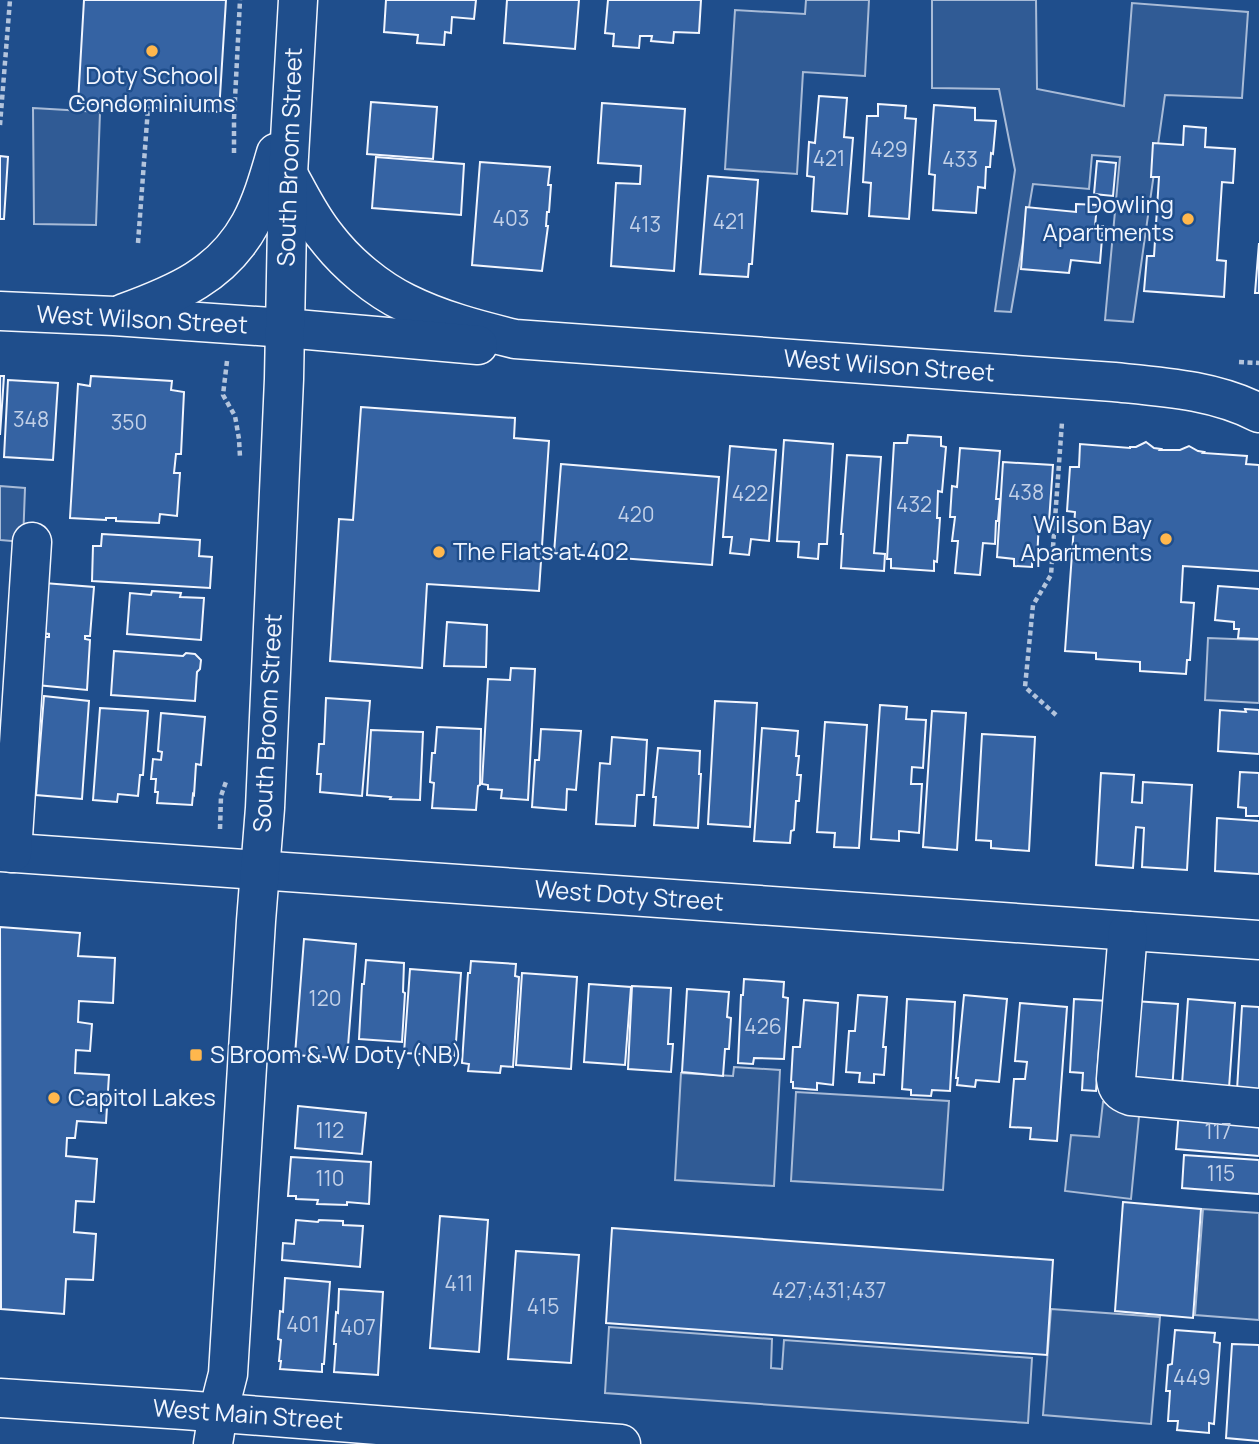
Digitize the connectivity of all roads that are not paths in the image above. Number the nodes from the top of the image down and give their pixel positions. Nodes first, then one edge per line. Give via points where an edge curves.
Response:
1 (298, 0) edge
2 (290, 107) junction
3 (288, 174) junction
4 (0, 311) edge
5 (114, 316) junction
6 (285, 328) junction
7 (515, 339) junction
8 (1259, 413) edge
9 (32, 542) dead end
10 (6, 853) edge
11 (260, 871) junction
12 (1128, 931) junction
13 (1259, 940) edge
14 (1259, 1108) edge
15 (0, 1398) edge
16 (215, 1429) edge
17 (621, 1444) edge

1 - 2 street, South Broom Street
2 - 3 street, South Broom Street
2 - 5 street via 263,195 240,240 193,284
3 - 6 street, South Broom Street
3 - 7 street via 326,237 375,283 406,303
4 - 5 street, West Wilson Street
5 - 6 street, West Wilson Street
6 - 7 street, West Wilson Street via 480,345
6 - 11 street, South Broom Street
7 - 8 street, West Wilson Street via 1114,382 1184,389 1234,401
9 - 10 street
10 - 11 street, West Doty Street
11 - 12 street, West Doty Street
11 - 16 street, South Broom Street via 228,1374
12 - 13 street, West Doty Street
12 - 14 street via 1117,1087 1131,1096
15 - 16 street, West Main Street
16 - 17 street, West Main Street

